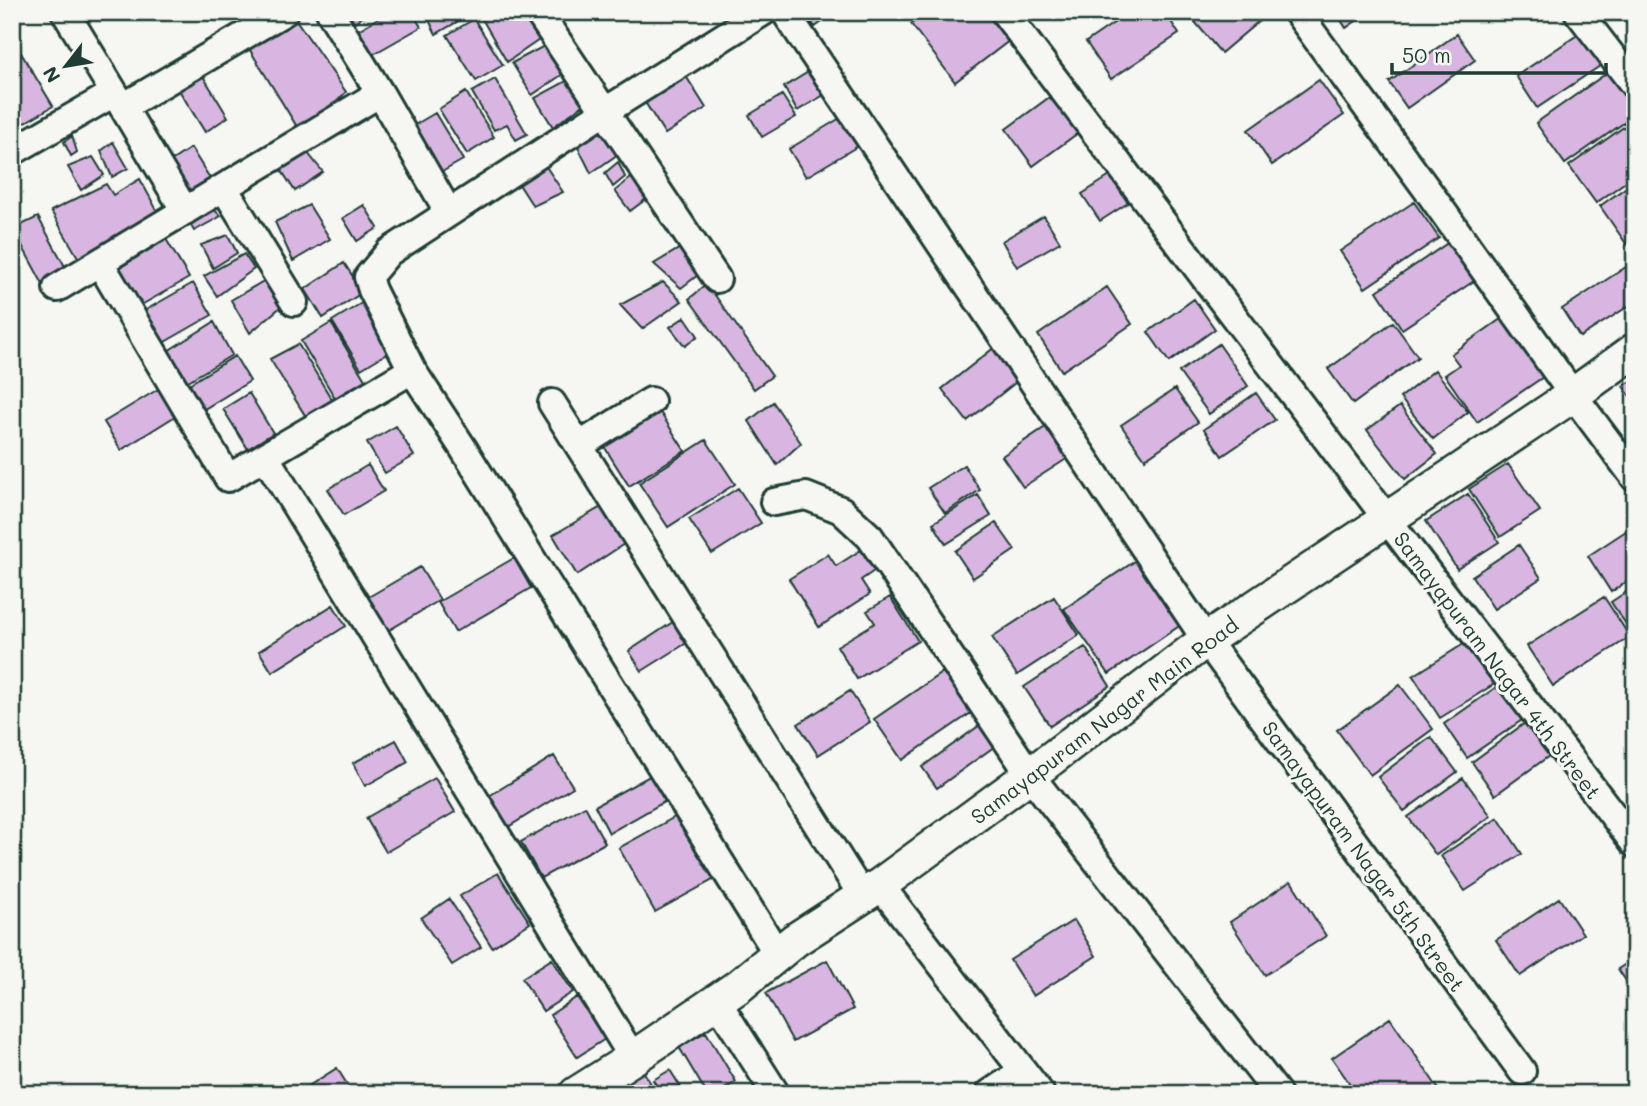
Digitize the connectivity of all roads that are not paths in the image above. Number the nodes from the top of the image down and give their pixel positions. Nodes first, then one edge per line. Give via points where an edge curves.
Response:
1 (65, 12) edge
2 (284, 12) edge
3 (330, 12) edge
4 (537, 12) edge
5 (763, 12) edge
6 (785, 12) edge
7 (1004, 12) edge
8 (1297, 12) edge
9 (1578, 12) edge
10 (1635, 86) edge
11 (380, 93) junction
12 (119, 100) junction
13 (604, 112) junction
14 (12, 152) edge
15 (224, 188) junction
16 (185, 211) junction
17 (449, 213) junction
18 (100, 262) junction
19 (717, 279) dead end
20 (57, 288) dead end
21 (295, 302) dead end
22 (1635, 350) edge
23 (412, 370) junction
24 (1573, 395) junction
25 (651, 401) dead end
26 (552, 403) dead end
27 (580, 445) junction
28 (265, 456) junction
29 (1635, 478) edge
30 (774, 502) dead end
31 (1387, 519) junction
32 (1206, 640) junction
33 (1030, 775) junction
34 (1635, 844) edge
35 (871, 891) junction
36 (778, 955) junction
37 (717, 1001) junction
38 (633, 1058) junction
39 (1023, 1071) junction
40 (1522, 1071) dead end
41 (576, 1094) edge
42 (776, 1094) edge
43 (989, 1094) edge
44 (1041, 1094) edge
45 (1278, 1094) edge

1 - 12 street
2 - 12 street
3 - 11 street
4 - 13 street
5 - 13 street
6 - 32 street, Samayapuram Nagar 5th Street
7 - 31 street, Samayapuram Nagar 4th Street
8 - 24 street
9 - 10 street
11 - 15 street
11 - 17 street
12 - 14 street
12 - 16 street
13 - 17 street
13 - 19 street
15 - 16 street
15 - 21 street
16 - 18 street
17 - 23 street via 389,252 368,277
18 - 20 street
18 - 28 street via 228,478
22 - 24 street, Samayapuram Nagar Main Road
23 - 28 street
23 - 36 street
24 - 29 street
24 - 31 street, Samayapuram Nagar Main Road
25 - 27 street
26 - 27 street
27 - 35 street
28 - 38 street
30 - 33 street via 806,496 841,510 870,537
31 - 32 street, Samayapuram Nagar Main Road
31 - 34 street, Samayapuram Nagar 4th Street
32 - 33 street, Samayapuram Nagar Main Road
32 - 40 street, Samayapuram Nagar 5th Street
33 - 35 street, Samayapuram Nagar Main Road
33 - 45 street
35 - 36 street, Samayapuram Nagar Main Road
35 - 39 street
36 - 37 street, Samayapuram Nagar Main Road
37 - 38 street, Samayapuram Nagar Main Road
37 - 42 street
38 - 41 street, Samayapuram Nagar Main Road
39 - 43 street
39 - 44 street

